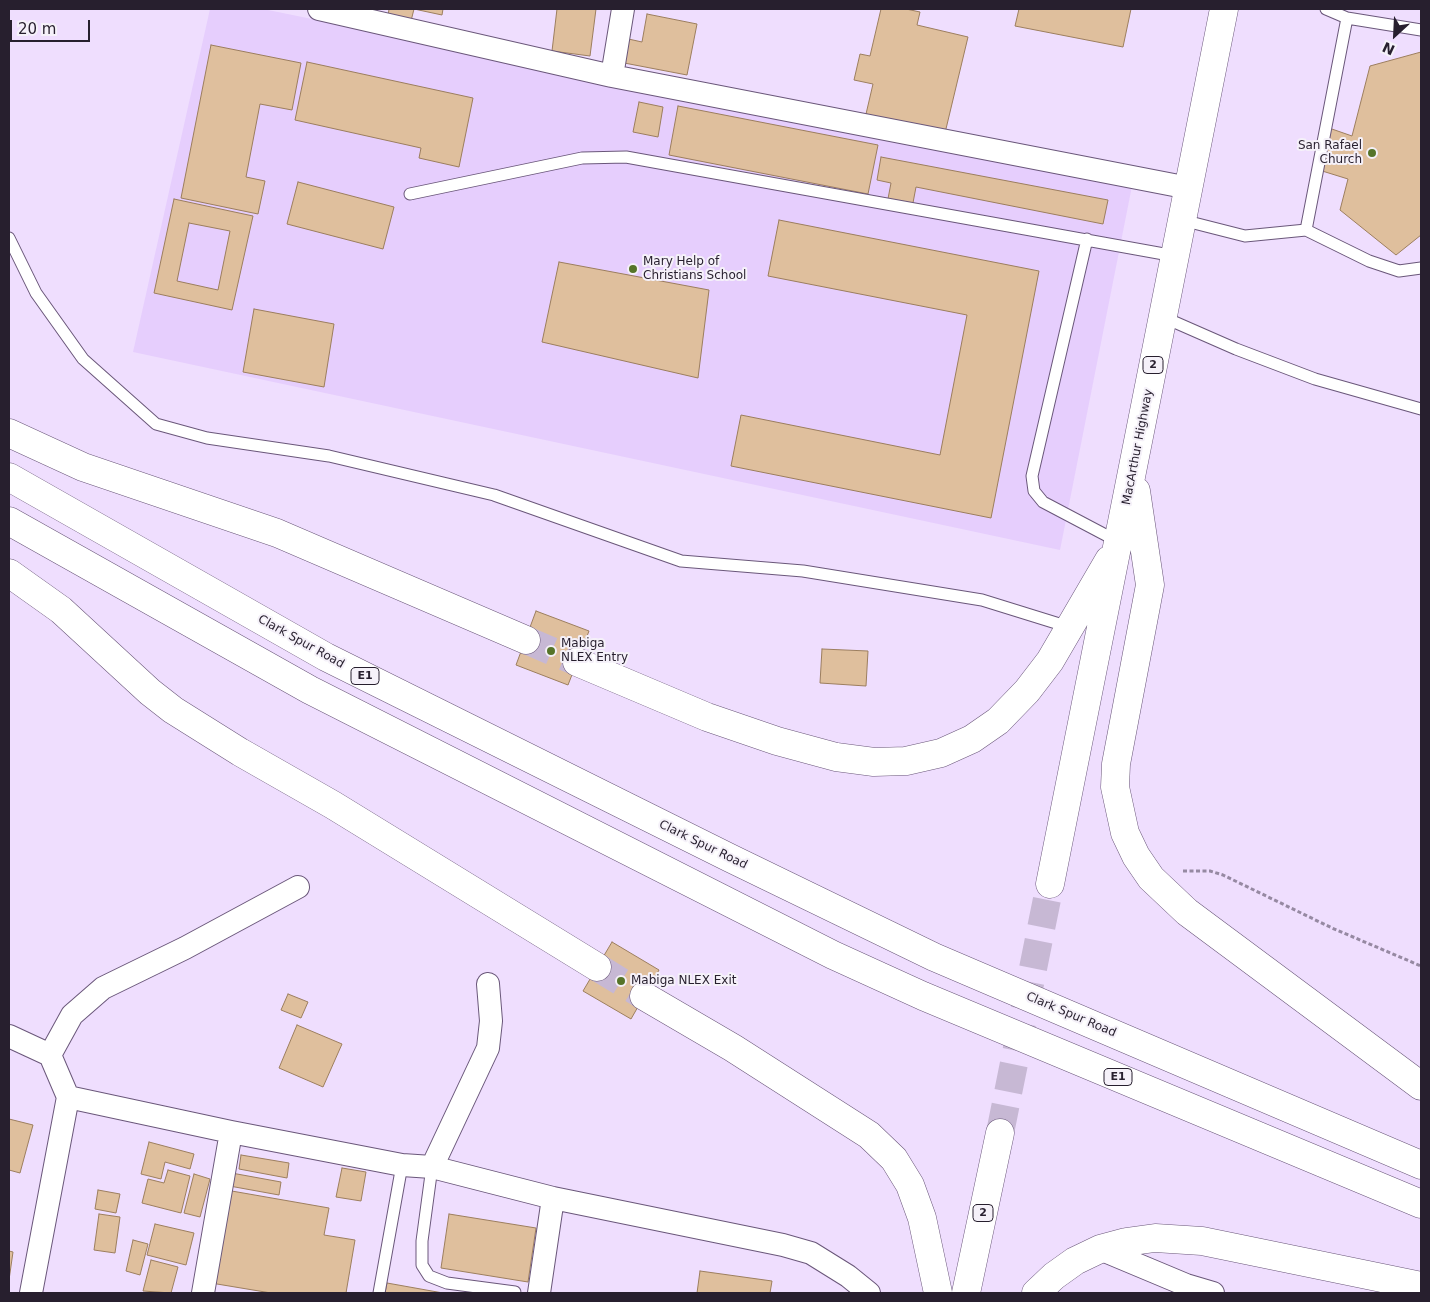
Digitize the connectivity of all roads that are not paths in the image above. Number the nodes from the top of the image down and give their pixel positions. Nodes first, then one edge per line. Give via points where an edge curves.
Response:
1 (319, 9) edge
2 (622, 9) edge
3 (1224, 9) edge
4 (1326, 9) edge
5 (1347, 18) junction
6 (1421, 30) edge
7 (612, 76) junction
8 (1189, 188) junction
9 (410, 194) dead end
10 (1182, 220) junction
11 (1306, 230) junction
12 (9, 238) edge
13 (1087, 240) junction
14 (1175, 256) junction
15 (1421, 268) edge
16 (1163, 317) junction
17 (1421, 409) edge
18 (9, 433) edge
19 (1133, 469) junction
20 (9, 477) edge
21 (9, 521) edge
22 (1120, 542) junction
23 (9, 573) edge
24 (1069, 626) junction
25 (526, 640) tunnel mouth
26 (577, 662) tunnel mouth
27 (1050, 884) tunnel mouth
28 (298, 887) dead end
29 (597, 967) tunnel mouth
30 (488, 984) dead end
31 (644, 996) tunnel mouth
32 (9, 1036) edge
33 (50, 1055) junction
34 (1421, 1086) edge
35 (68, 1097) junction
36 (231, 1132) junction
37 (1000, 1133) tunnel mouth
38 (402, 1165) junction
39 (1421, 1165) edge
40 (432, 1167) junction
41 (553, 1198) junction
42 (1421, 1204) edge
43 (1100, 1249) junction
44 (1421, 1286) edge
45 (515, 1292) dead end
46 (31, 1293) edge
47 (203, 1293) edge
48 (379, 1293) edge
49 (539, 1293) edge
50 (869, 1293) edge
51 (938, 1293) edge
52 (966, 1293) edge
53 (1036, 1293) edge
54 (1213, 1293) edge

1 - 7 street
2 - 7 street
3 - 8 highway, MacArthur Highway / 2
4 - 5 lane
5 - 6 lane
5 - 11 lane
7 - 8 street
8 - 10 highway, MacArthur Highway / 2
9 - 13 lane via 582,158 626,157
10 - 11 lane via 1245,236
10 - 14 highway, MacArthur Highway / 2
11 - 15 lane via 1399,272
12 - 24 lane via 36,293 83,359 156,424 207,438 329,456 494,495 680,561 803,571 982,600
13 - 14 lane
13 - 22 lane via 1032,476 1034,491 1043,502
14 - 16 highway, MacArthur Highway / 2
16 - 17 lane via 1315,379
16 - 19 highway, MacArthur Highway / 2
18 - 25 highway via 83,467 277,533
19 - 22 highway, MacArthur Highway / 2
19 - 34 highway via 1150,585 1119,740 1115,787 1124,833 1151,878 1187,912
20 - 39 highway, Clark Spur Road / E1 via 326,657 730,858 934,957
21 - 42 highway, E1 via 310,690 833,955 923,996
22 - 24 highway
22 - 27 highway, MacArthur Highway / 2
23 - 29 highway via 61,610 173,710
24 - 26 highway via 1050,661 998,721 972,739 941,753 906,761 874,762 777,741 699,713
28 - 33 street via 102,988 72,1015
30 - 40 street via 491,1021 488,1048
31 - 51 highway via 733,1048 869,1135 894,1159 910,1185 922,1218
32 - 33 street
33 - 35 street
35 - 36 street
35 - 46 street
36 - 38 street
36 - 47 street
37 - 52 highway, 2
38 - 40 street
38 - 48 lane
40 - 41 street
40 - 45 lane via 422,1241 422,1265 428,1276 447,1283
41 - 49 street
41 - 50 street via 811,1253
43 - 44 highway via 1155,1238 1202,1241
43 - 53 highway via 1075,1261
43 - 54 street

